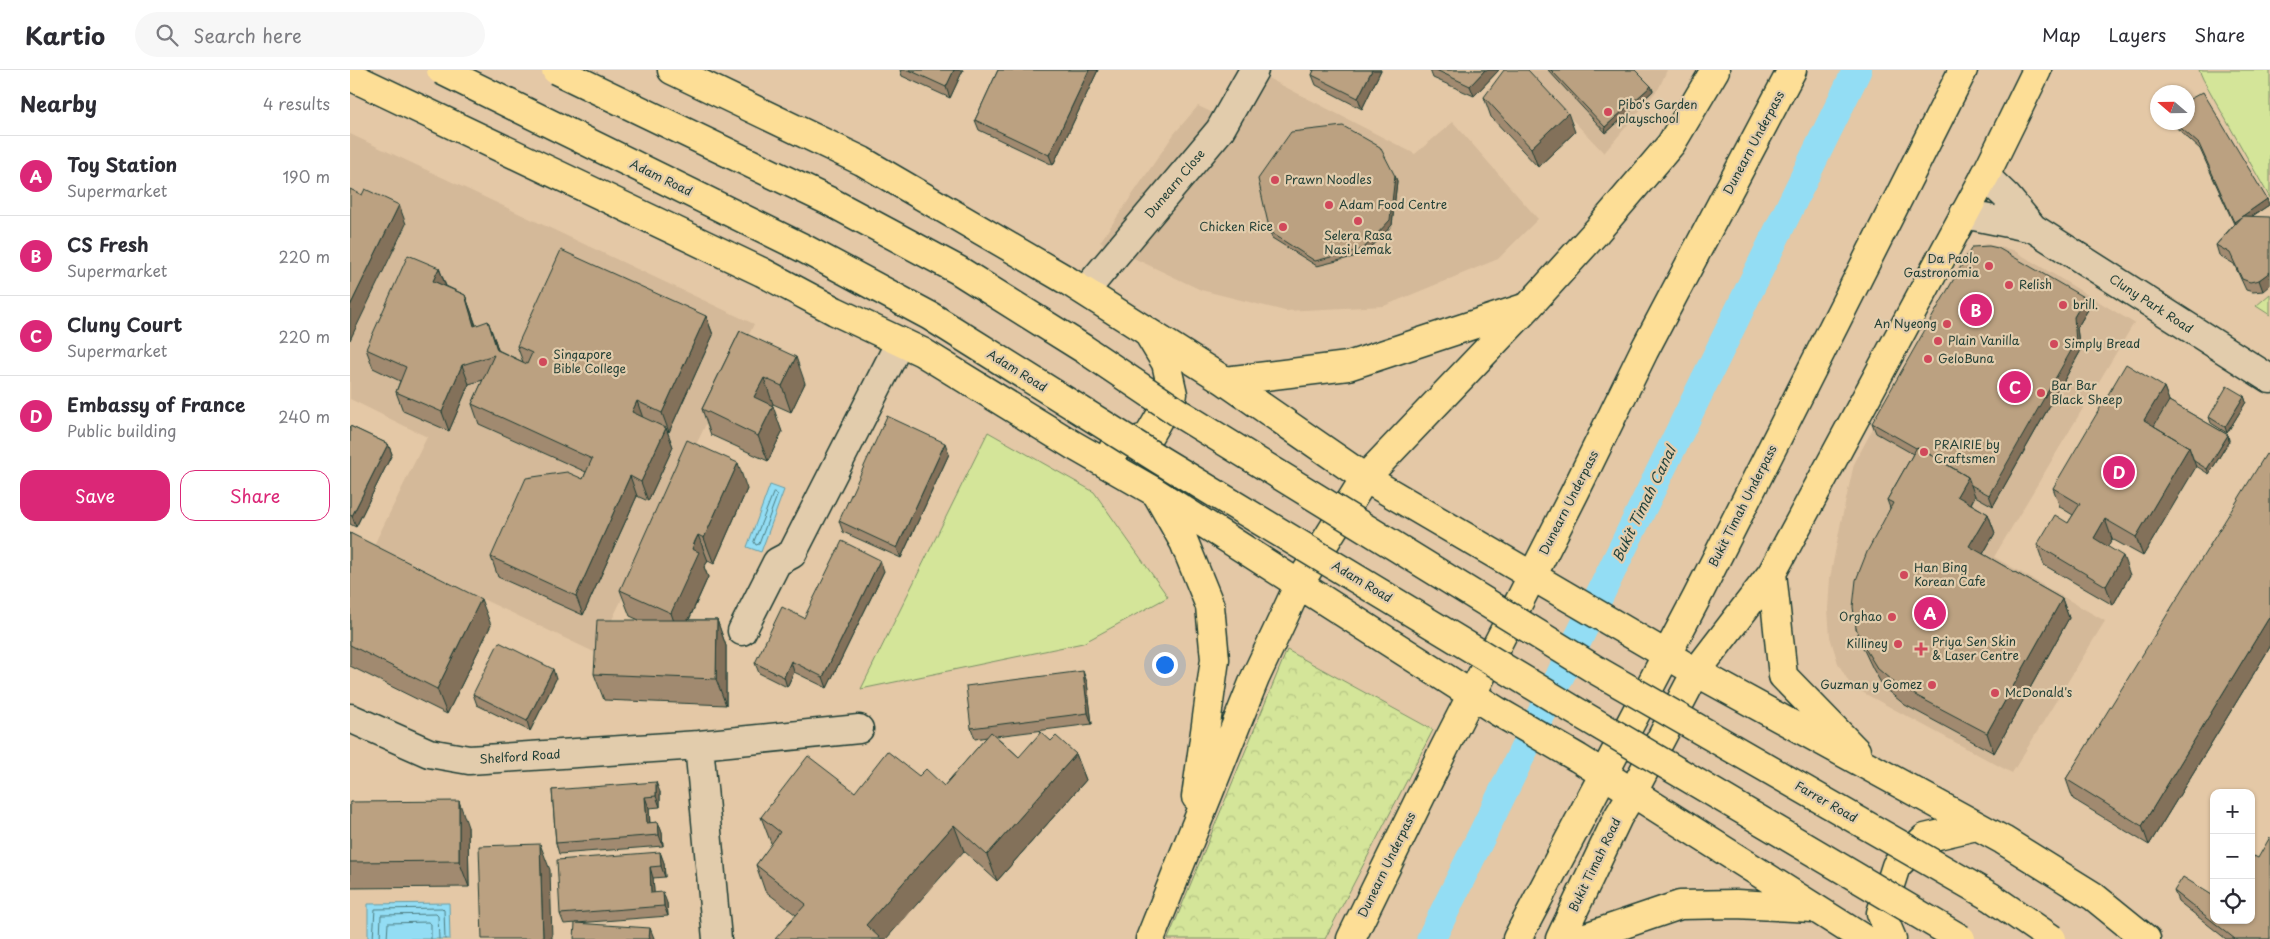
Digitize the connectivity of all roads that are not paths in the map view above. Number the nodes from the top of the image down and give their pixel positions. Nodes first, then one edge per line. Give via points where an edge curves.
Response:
1 (441, 70) edge
2 (556, 70) edge
3 (672, 70) edge
4 (1254, 70) edge
5 (1715, 70) edge
6 (1792, 70) edge
7 (1963, 70) edge
8 (2037, 70) edge
9 (350, 76) edge
10 (1985, 176) junction
11 (1964, 214) junction
12 (2033, 228) junction
13 (1085, 291) junction
14 (1528, 307) junction
15 (1146, 330) junction
16 (895, 350) junction
17 (2270, 380) edge
18 (1225, 381) junction
19 (1073, 445) junction
20 (1365, 478) junction
21 (1155, 492) junction
22 (1772, 573) junction
23 (1299, 584) junction
24 (742, 631) dead end
25 (1696, 672) junction
26 (350, 718) edge
27 (859, 729) dead end
28 (699, 745) junction
29 (1872, 767) junction
30 (1633, 792) junction
31 (1976, 826) junction
32 (1189, 840) junction
33 (1814, 908) junction
34 (717, 939) edge
35 (1150, 939) edge
36 (1351, 939) edge
37 (1518, 939) edge
38 (1560, 939) edge
39 (1580, 939) edge
40 (1864, 939) edge
41 (1892, 939) edge
42 (1962, 939) edge
43 (2052, 939) edge
44 (2146, 939) edge

1 - 42 highway, Adam Road, bridge via 803,248 930,316 1168,465 1572,709
2 - 43 highway, Farrer Road, bridge via 829,201 958,270 1182,415 1596,670 1992,897
3 - 13 highway via 862,161
4 - 13 street, Dunearn Close via 1220,130
5 - 14 highway via 1671,144
6 - 36 highway, Dunearn Underpass via 1644,351
7 - 37 highway, Bukit Timah Underpass via 1697,597
8 - 10 highway, Bukit Timah Road
9 - 16 highway via 762,272 836,311
10 - 11 highway, Bukit Timah Road
10 - 12 street, Cluny Park Road
11 - 12 street, Cluny Park Road
11 - 22 highway, Bukit Timah Road
12 - 17 street, Cluny Park Road
13 - 15 highway
14 - 18 highway via 1348,366
14 - 20 highway
15 - 18 highway
15 - 19 highway via 1166,363 1173,394 1148,437 1106,449
16 - 19 highway via 922,352
16 - 24 street via 792,554 777,562
18 - 20 highway
19 - 21 highway
20 - 23 highway
20 - 25 highway
21 - 23 highway
21 - 32 highway via 1184,542 1210,606 1215,659
22 - 25 highway, Bukit Timah Road
22 - 29 highway via 1783,676
23 - 30 highway
23 - 32 highway via 1255,678
25 - 29 highway
25 - 30 highway, Bukit Timah Road
26 - 28 street, Shelford Road via 429,753 469,760
27 - 28 street, Shelford Road
28 - 34 street
29 - 31 highway
30 - 33 highway
30 - 38 highway, Bukit Timah Road
31 - 41 highway via 1926,838 1896,866 1880,913
31 - 44 highway via 2093,896
32 - 35 highway
33 - 39 highway via 1680,905
33 - 40 highway

